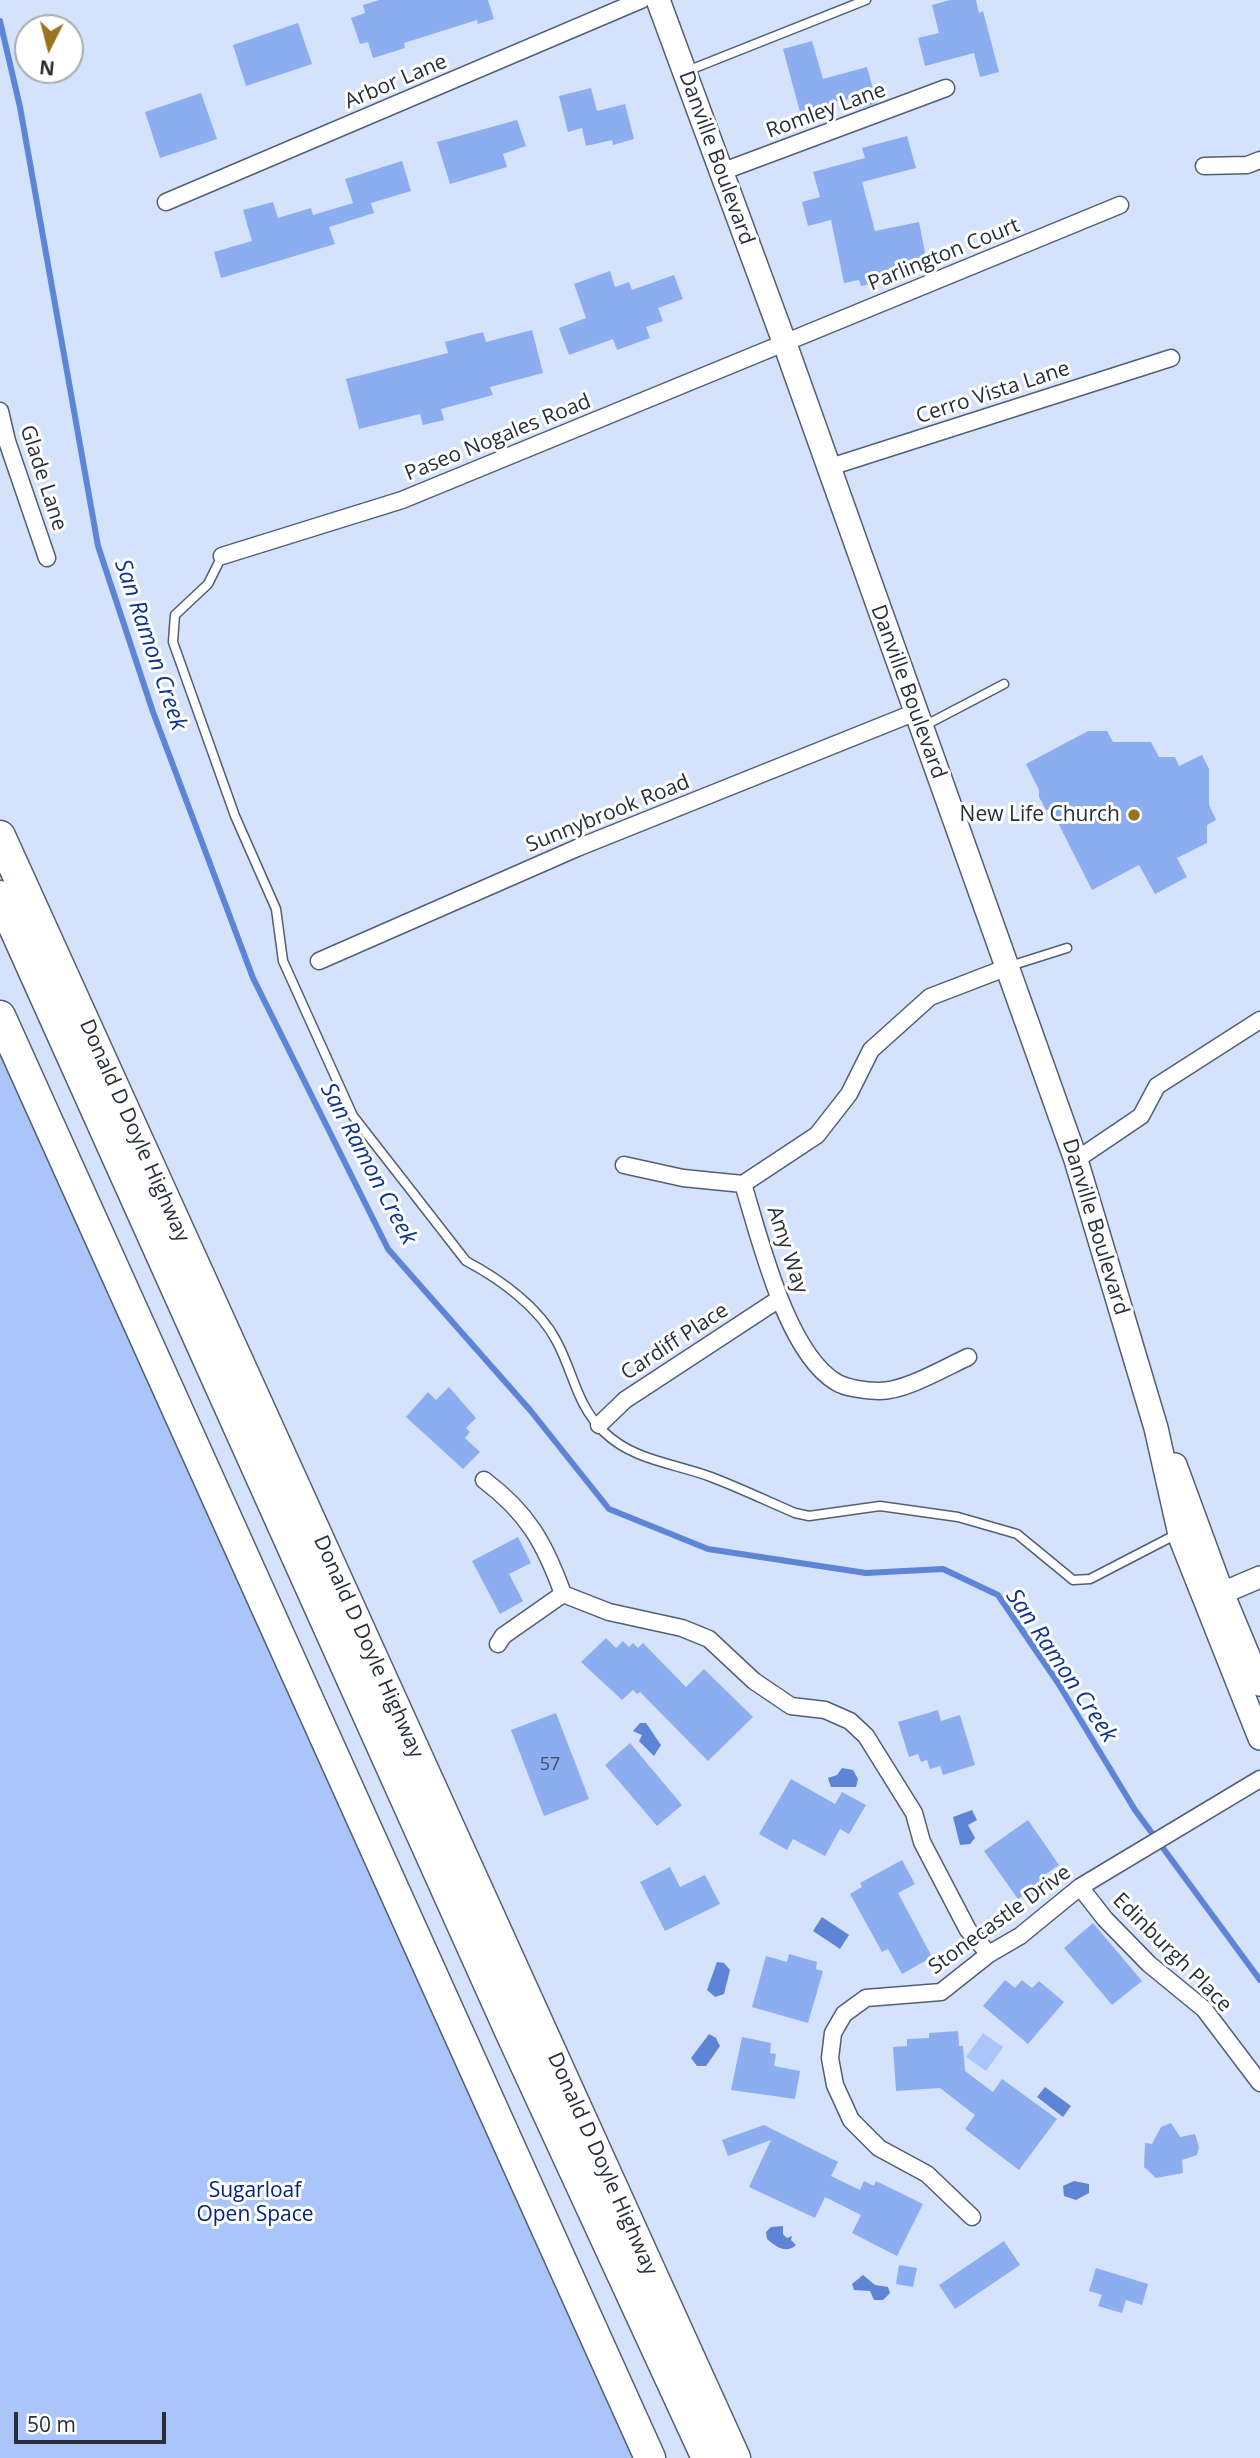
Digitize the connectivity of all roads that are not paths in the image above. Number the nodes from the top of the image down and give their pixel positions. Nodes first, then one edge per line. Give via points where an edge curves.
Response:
1 (641, 0) edge
2 (658, 0) edge
3 (866, 0) edge
4 (684, 72) junction
5 (946, 89) dead end
6 (1260, 160) edge
7 (1204, 166) dead end
8 (721, 172) junction
9 (166, 202) dead end
10 (1120, 205) dead end
11 (785, 344) junction
12 (1171, 358) dead end
13 (0, 411) edge
14 (827, 468) junction
15 (222, 556) joint
16 (47, 558) dead end
17 (1004, 684) dead end
18 (918, 720) junction
19 (0, 836) edge
20 (0, 896) edge
21 (1067, 948) dead end
22 (319, 961) dead end
23 (1008, 967) junction
24 (0, 1016) edge
25 (1260, 1020) edge
26 (1076, 1160) junction
27 (624, 1165) dead end
28 (743, 1184) junction
29 (779, 1299) junction
30 (968, 1357) dead end
31 (599, 1425) junction
32 (484, 1480) dead end
33 (1189, 1529) junction
34 (1260, 1577) edge
35 (563, 1594) junction
36 (1213, 1597) junction
37 (498, 1643) dead end
38 (1260, 1684) edge
39 (1260, 1738) edge
40 (1260, 1779) edge
41 (1080, 1887) junction
42 (989, 1954) junction
43 (1260, 2083) edge
44 (972, 2217) dead end
45 (650, 2458) edge
46 (707, 2458) edge
47 (736, 2458) edge

1 - 9 street, Arbor Lane
2 - 4 main road, Danville Boulevard
3 - 4 lane
4 - 8 main road, Danville Boulevard
5 - 8 street, Romley Lane
6 - 7 street via 1247,166
8 - 11 main road, Danville Boulevard
10 - 11 street, Parlington Court
11 - 14 main road, Danville Boulevard
11 - 15 street, Paseo Nogales Road via 402,500
12 - 14 street, Cerro Vista Lane
13 - 16 street, Glade Lane
14 - 18 main road, Danville Boulevard
15 - 31 lane via 208,584 176,615 173,642 201,727 276,909 283,961 353,1116 466,1261 493,1275 535,1312 557,1341 578,1397
17 - 18 lane
18 - 22 street, Sunnybrook Road via 577,848
18 - 23 main road, Danville Boulevard
19 - 47 highway, Donald D Doyle Highway
20 - 46 highway
21 - 23 lane
23 - 26 main road, Danville Boulevard
23 - 28 street via 930,997 871,1050 849,1094 817,1135
24 - 45 highway
25 - 26 street via 1157,1086 1141,1116
26 - 33 main road, Danville Boulevard
27 - 28 street via 683,1178
28 - 29 street, Amy Way
29 - 30 street, Amy Way via 812,1359 836,1383 880,1392 923,1379
29 - 31 street, Cardiff Place via 625,1400
31 - 33 lane via 634,1454 710,1477 795,1513 809,1516 880,1506 958,1517 1017,1534 1073,1580 1090,1579
32 - 35 street via 513,1502 548,1552
33 - 36 main road, Danville Boulevard
34 - 36 street
35 - 37 street
35 - 42 street via 609,1612 682,1628 709,1639 754,1681 791,1706 825,1710 850,1721 866,1736 914,1813 922,1842 968,1930
36 - 38 main road, Danville Boulevard
36 - 39 main road, Danville Boulevard
40 - 41 street, Stonecastle Drive
41 - 42 street, Stonecastle Drive via 1020,1936
41 - 43 street, Edinburgh Place via 1149,1964 1204,2010
42 - 44 street, Stonecastle Drive via 941,1992 866,1998 844,2014 833,2033 830,2058 835,2085 851,2120 879,2148 927,2174

